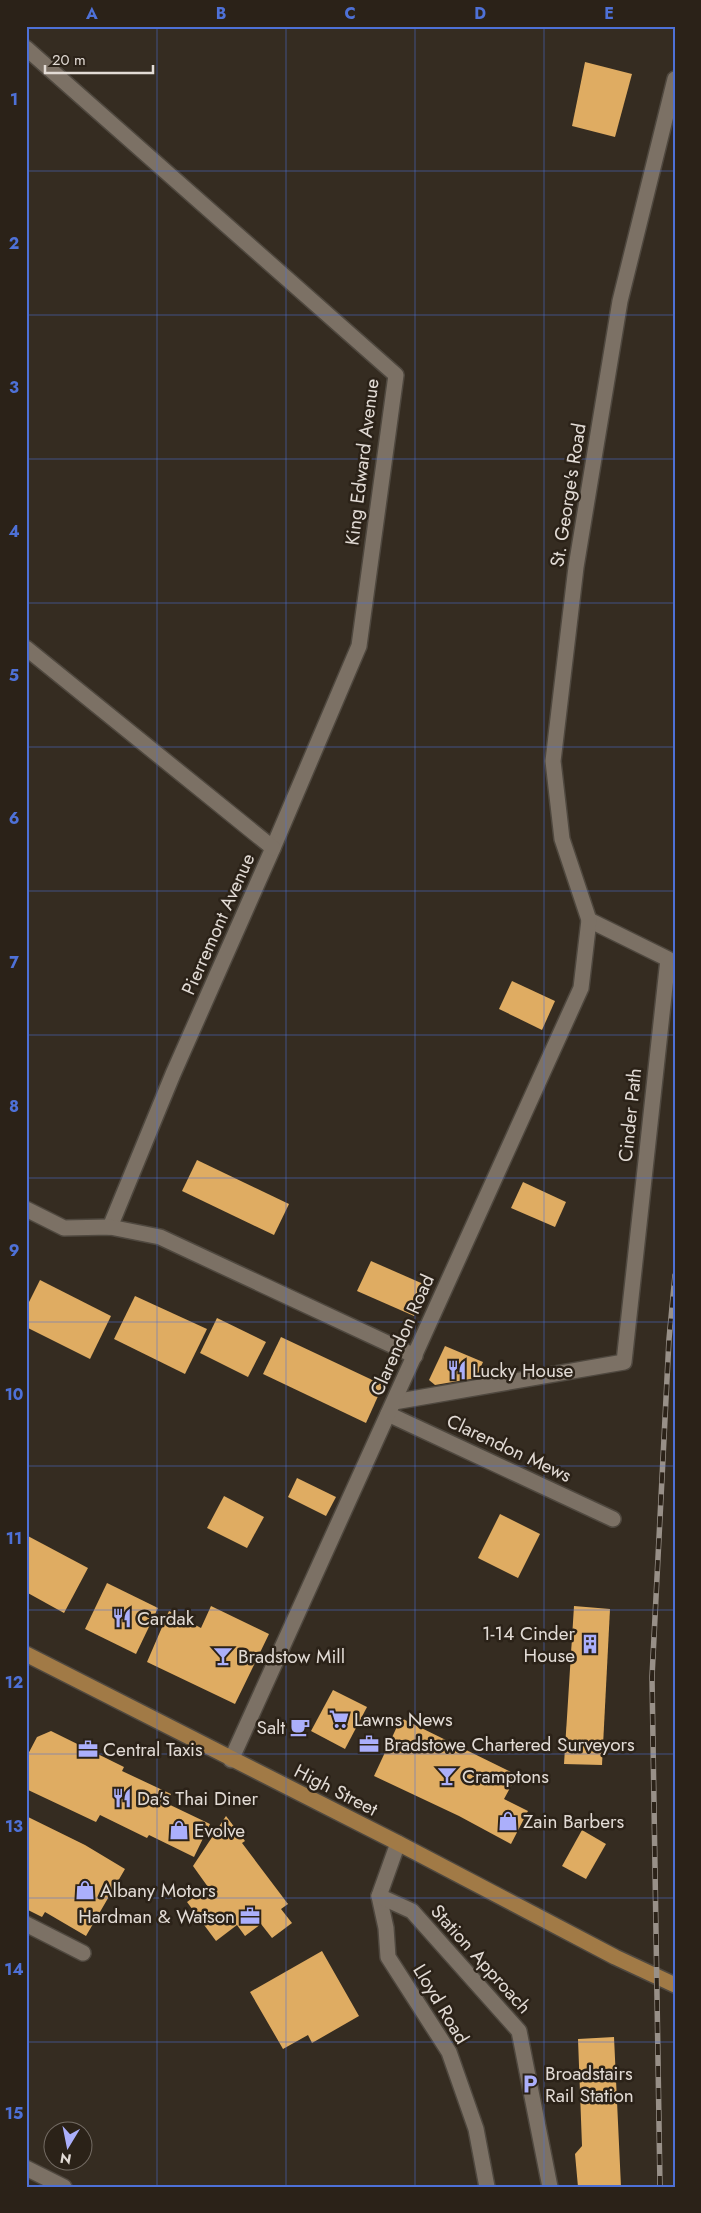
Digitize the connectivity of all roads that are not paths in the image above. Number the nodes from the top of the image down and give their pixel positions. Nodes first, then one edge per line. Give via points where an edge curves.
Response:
1 (26, 48) edge
2 (675, 79) edge
3 (26, 648) edge
4 (273, 848) junction
5 (589, 920) junction
6 (26, 1209) edge
7 (110, 1227) junction
8 (415, 1356) junction
9 (391, 1408) junction
10 (614, 1519) dead end
11 (26, 1654) edge
12 (231, 1760) junction
13 (398, 1843) junction
14 (379, 1896) junction
15 (26, 1924) edge
16 (83, 1953) dead end
17 (675, 1985) edge
18 (26, 2168) edge
19 (64, 2187) edge
20 (487, 2187) edge
21 (550, 2187) edge

1 - 4 street, King Edward Avenue via 396,375 359,646
2 - 5 street, St. George's Road via 620,301 576,567 553,761 562,839
3 - 4 street, Pierremont Avenue
4 - 7 street, Pierremont Avenue via 173,1074
5 - 8 street, Clarendon Road via 580,988
5 - 9 street, Cinder Path via 668,960 624,1362
6 - 7 street via 64,1228
7 - 8 street via 160,1237
8 - 9 street, Clarendon Road
9 - 10 street, Clarendon Mews
9 - 12 street, Clarendon Road
11 - 12 main road, High Street
12 - 13 main road, High Street
13 - 14 street
13 - 17 main road, High Street
14 - 20 street, Lloyd Road via 388,1957 449,2052 476,2129
14 - 21 street, Station Approach via 412,1911 519,2031
15 - 16 street
18 - 19 street

